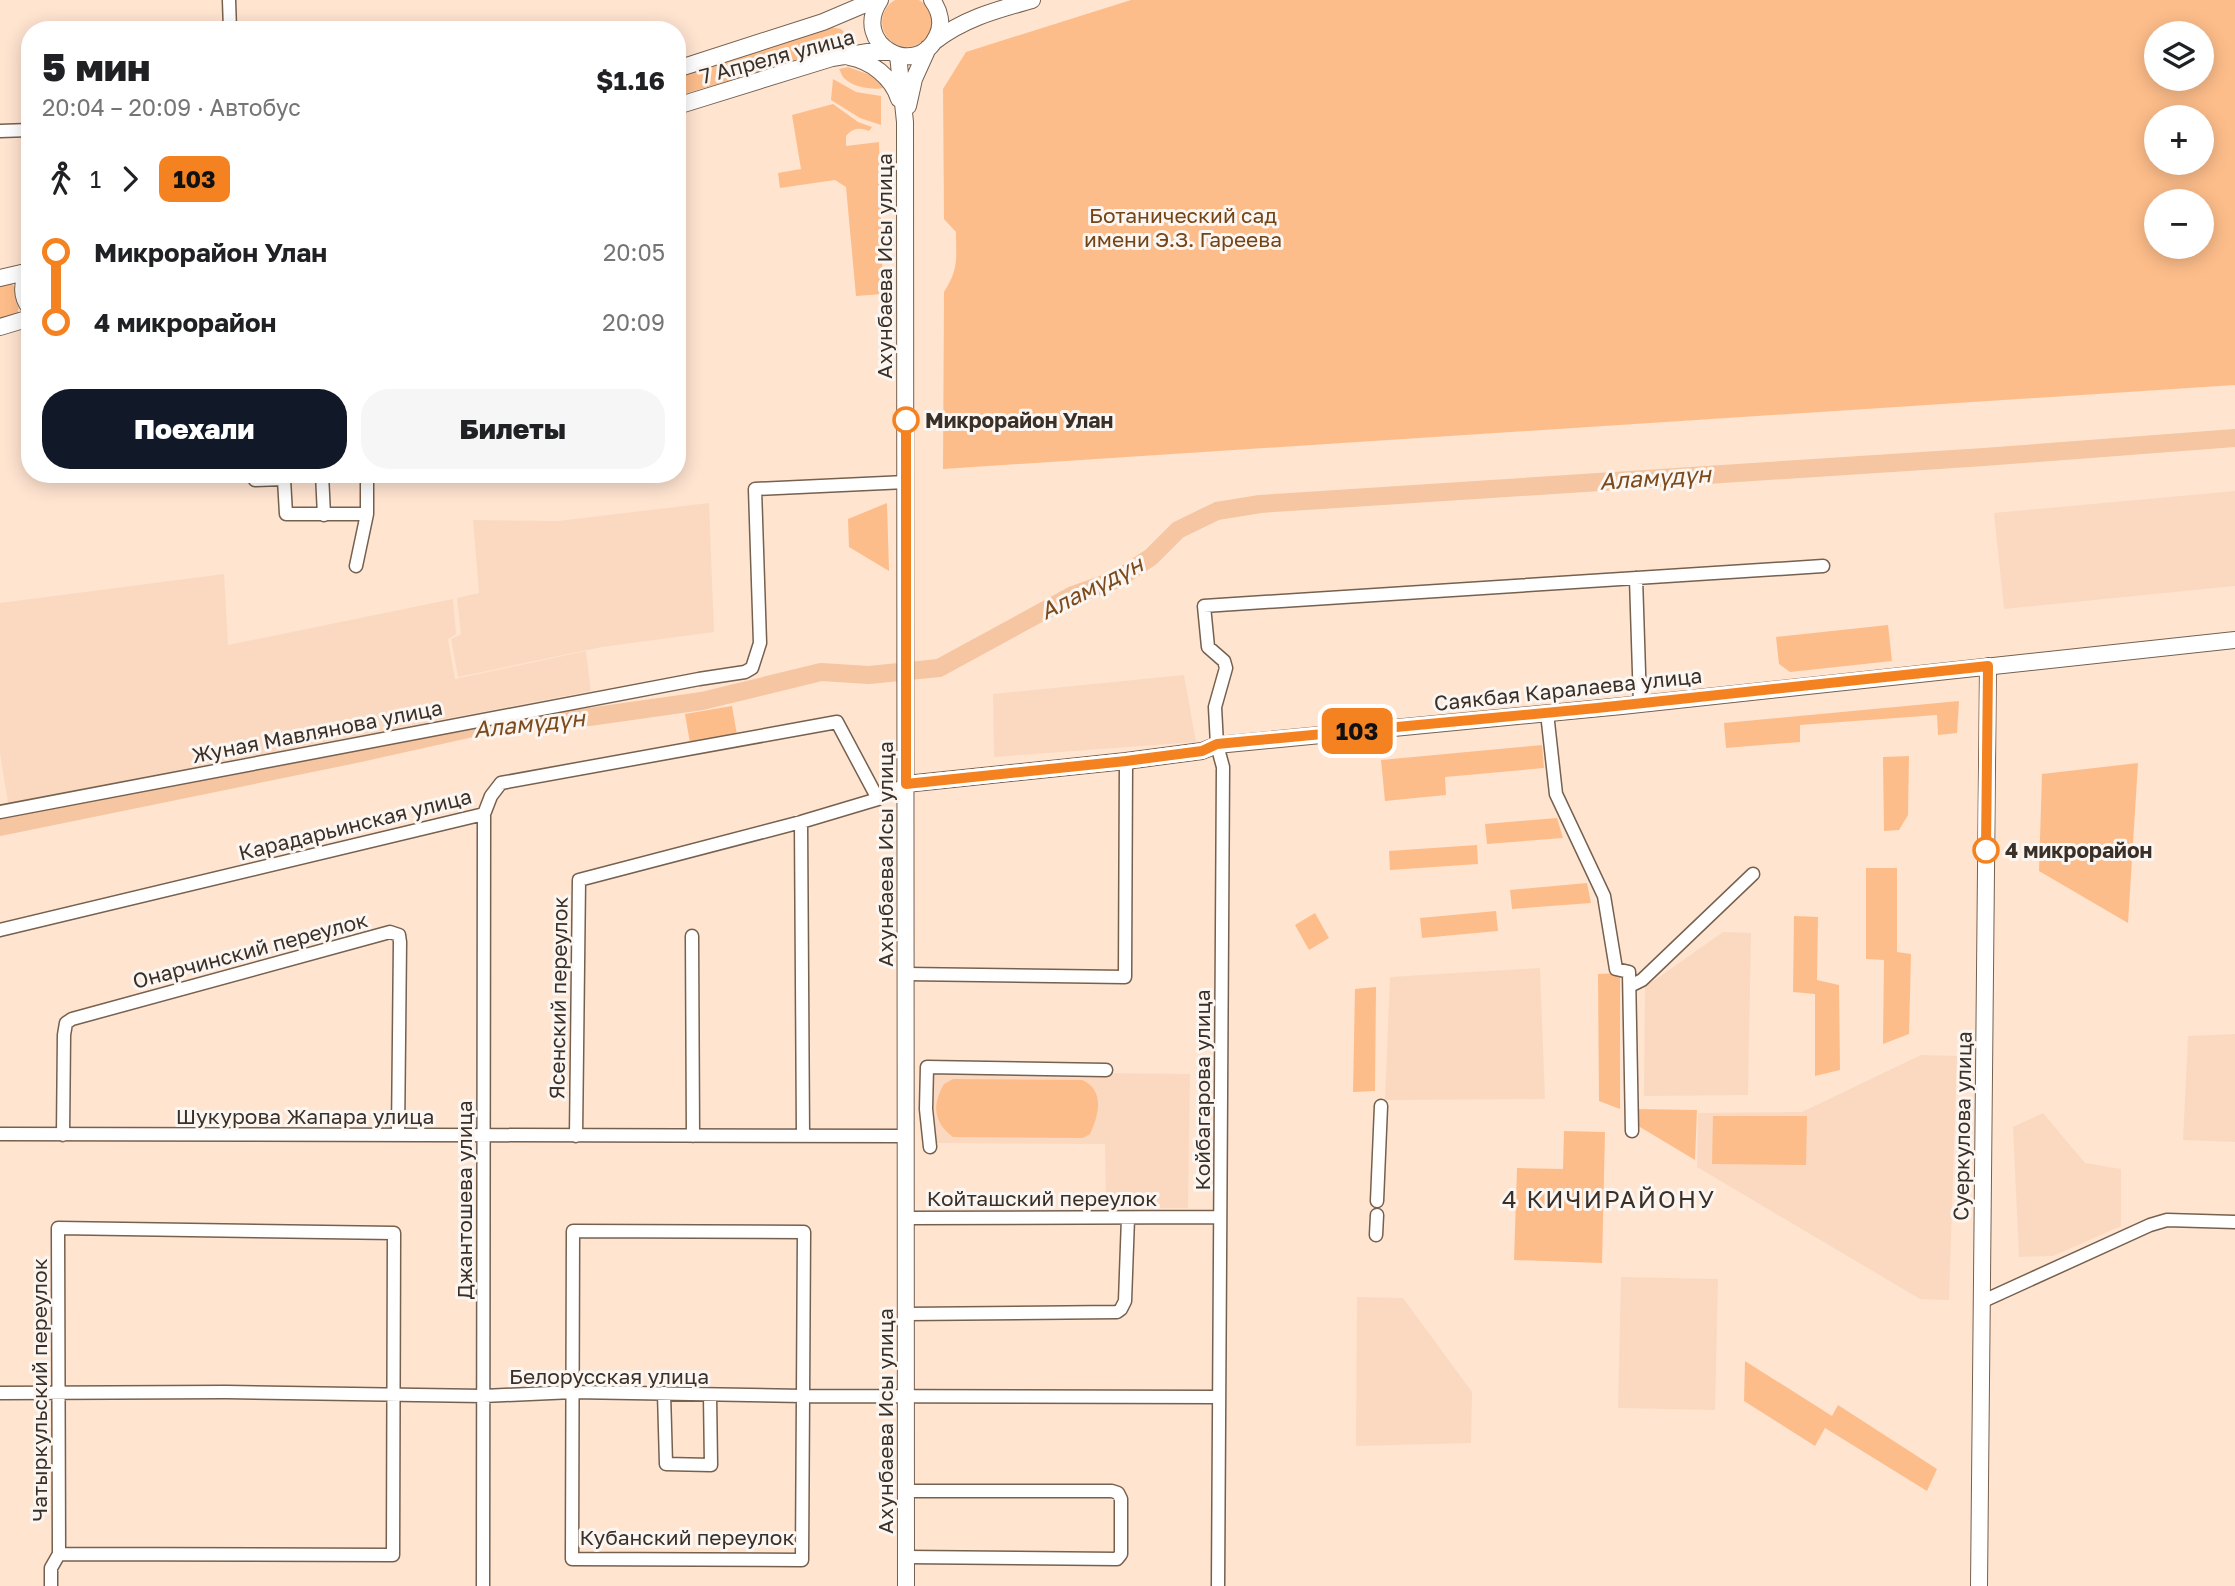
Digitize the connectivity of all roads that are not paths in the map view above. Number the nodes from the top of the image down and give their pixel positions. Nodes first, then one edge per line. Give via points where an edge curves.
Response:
1 (229, 0) edge
2 (877, 0) edge
3 (932, 0) edge
4 (1032, 0) edge
5 (230, 21) edge
6 (932, 44) junction
7 (894, 54) junction
8 (843, 56) junction
9 (686, 66) edge
10 (686, 103) edge
11 (905, 122) junction
12 (21, 130) edge
13 (0, 131) edge
14 (21, 273) edge
15 (0, 278) edge
16 (21, 321) edge
17 (0, 327) edge
18 (906, 482) junction
19 (284, 483) edge
20 (322, 483) edge
21 (367, 483) edge
22 (367, 514) junction
23 (324, 515) junction
24 (356, 566) dead end
25 (1823, 566) dead end
26 (1636, 578) junction
27 (2235, 640) edge
28 (1988, 666) junction
29 (1640, 704) junction
30 (1547, 713) junction
31 (1217, 744) junction
32 (1126, 761) junction
33 (906, 784) junction
34 (878, 799) junction
35 (0, 812) edge
36 (484, 814) junction
37 (801, 822) junction
38 (1753, 874) dead end
39 (0, 930) edge
40 (692, 936) dead end
41 (906, 974) junction
42 (1630, 986) junction
43 (1106, 1070) dead end
44 (1381, 1106) dead end
45 (1632, 1131) dead end
46 (0, 1134) edge
47 (63, 1135) junction
48 (398, 1135) junction
49 (484, 1136) junction
50 (576, 1136) junction
51 (694, 1136) junction
52 (803, 1136) junction
53 (906, 1136) junction
54 (930, 1147) dead end
55 (1377, 1201) dead end
56 (1377, 1215) dead end
57 (1220, 1217) junction
58 (906, 1218) junction
59 (1128, 1218) junction
60 (2235, 1222) edge
61 (1376, 1236) dead end
62 (1981, 1302) junction
63 (906, 1314) junction
64 (58, 1392) junction
65 (573, 1392) junction
66 (0, 1393) edge
67 (664, 1393) junction
68 (393, 1395) junction
69 (710, 1395) junction
70 (483, 1396) junction
71 (803, 1396) junction
72 (905, 1396) junction
73 (1219, 1397) junction
74 (905, 1491) junction
75 (58, 1554) junction
76 (906, 1557) junction
77 (51, 1586) edge
78 (483, 1586) edge
79 (906, 1586) edge
80 (1218, 1586) edge
81 (1979, 1586) edge

1 - 5 street
2 - 7 main road via 873,29
2 - 9 main road, 7 Апреля улица
3 - 6 main road via 941,22
4 - 6 main road via 971,18
6 - 7 main road, 7 Апреля улица via 909,56
6 - 11 main road, Ахунбаева Исы улица via 914,79
7 - 8 main road, 7 Апреля улица
7 - 11 main road, Ахунбаева Исы улица
8 - 10 main road, 7 Апреля улица
8 - 11 main road via 878,69 897,94
11 - 18 main road, Ахунбаева Исы улица
12 - 13 street
14 - 15 main road
16 - 17 main road
18 - 33 main road, Ахунбаева Исы улица
18 - 35 street, Жуная Мавлянова улица via 755,489 760,643 752,668 745,672
19 - 23 street via 286,514
20 - 23 street
21 - 22 street
22 - 23 street
22 - 24 street
25 - 26 street
26 - 29 street
26 - 31 street, Койбагарова улица via 1204,606 1208,647 1226,668 1215,707
27 - 28 main road, Саякбая Каралаева улица
28 - 29 main road, Саякбая Каралаева улица
28 - 62 main road, Суеркулова улица
29 - 30 main road, Саякбая Каралаева улица
30 - 31 main road, Саякбая Каралаева улица
30 - 42 street via 1556,794 1604,896 1616,969 1629,972
31 - 32 main road, Саякбая Каралаева улица via 1202,751
31 - 57 street, Койбагарова улица via 1223,766
32 - 33 main road, Саякбая Каралаева улица
32 - 41 street via 1125,977
33 - 34 street
33 - 41 main road, Ахунбаева Исы улица
34 - 36 street, Карадарьинская улица via 837,722 501,783
34 - 37 street, Ясенский переулок
36 - 39 street, Карадарьинская улица
36 - 49 street, Джантошева улица
37 - 50 street, Ясенский переулок via 579,880
37 - 52 street
38 - 42 street via 1642,980
40 - 51 street
41 - 53 main road, Ахунбаева Исы улица
42 - 45 street
43 - 54 street via 927,1067
44 - 55 street
46 - 47 street, Шукурова Жапара улица
47 - 48 street, Шукурова Жапара улица
47 - 48 street, Онарчинский переулок via 66,1023 390,932 399,934 400,942
48 - 49 street, Шукурова Жапара улица
49 - 50 street, Шукурова Жапара улица
49 - 70 street, Джантошева улица
50 - 51 street, Шукурова Жапара улица
51 - 52 street, Шукурова Жапара улица
52 - 53 street, Шукурова Жапара улица
53 - 58 main road, Ахунбаева Исы улица
56 - 61 street
57 - 59 street, Койташский переулок
57 - 73 street, Койбагарова улица
58 - 59 street, Койташский переулок
58 - 63 main road, Ахунбаева Исы улица
59 - 63 street via 1125,1301 1116,1312
60 - 62 street via 2167,1220 2150,1224
62 - 81 main road, Суеркулова улица
63 - 72 main road, Ахунбаева Исы улица
64 - 66 street, Белорусская улица
64 - 68 street, Белорусская улица
64 - 68 street, Чатыркульский переулок via 58,1228 394,1233
64 - 75 street, Чатыркульский переулок
65 - 67 street, Белорусская улица
65 - 70 street, Белорусская улица
65 - 71 street, Кубанский переулок via 573,1231 804,1232
65 - 71 street, Кубанский переулок via 572,1559 802,1559
67 - 69 street, Белорусская улица
67 - 69 street via 666,1464 710,1465
68 - 70 street, Белорусская улица
68 - 75 street, Чатыркульский переулок via 393,1555
69 - 71 street, Белорусская улица
70 - 78 street, Джантошева улица
71 - 72 street, Белорусская улица
72 - 73 street, Белорусская улица
72 - 74 main road, Ахунбаева Исы улица
73 - 80 street, Койбагарова улица
74 - 76 main road, Ахунбаева Исы улица
74 - 76 street via 1112,1491 1121,1499 1121,1554 1117,1559
75 - 77 street via 51,1569
76 - 79 main road, Ахунбаева Исы улица

